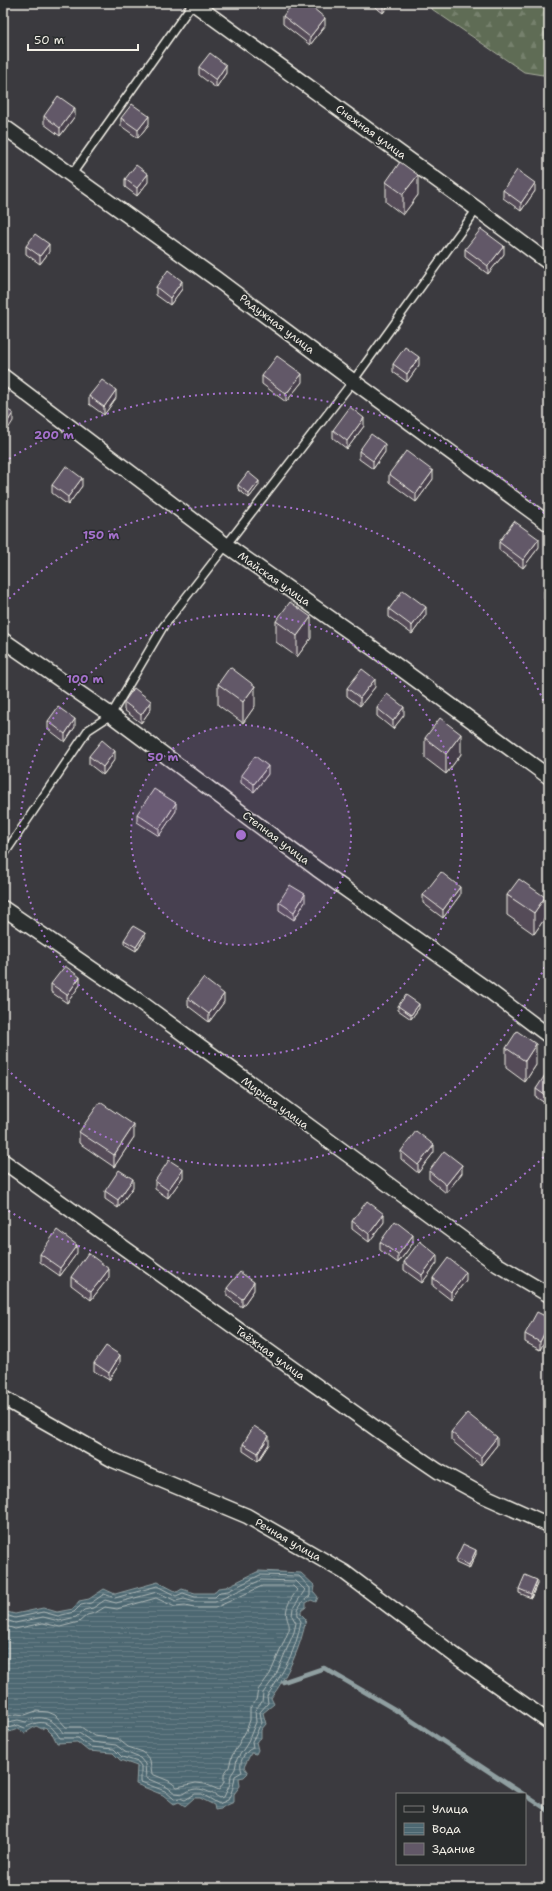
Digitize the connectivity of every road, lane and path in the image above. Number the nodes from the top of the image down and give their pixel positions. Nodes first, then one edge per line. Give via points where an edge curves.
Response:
1 (193, 3) edge
2 (3, 126) edge
3 (72, 174) junction
4 (477, 209) junction
5 (549, 263) edge
6 (3, 376) edge
7 (353, 382) junction
8 (549, 524) edge
9 (226, 544) junction
10 (3, 640) edge
11 (111, 715) junction
12 (549, 777) edge
13 (3, 856) edge
14 (3, 908) edge
15 (549, 1036) edge
16 (3, 1161) edge
17 (549, 1295) edge
18 (3, 1398) edge
19 (549, 1525) edge
20 (549, 1722) edge

1 - 3 lane
1 - 4 street, Снежная улица
2 - 3 street, Радужная улица
3 - 7 street, Радужная улица
4 - 5 street, Снежная улица
4 - 7 lane
6 - 9 street, Майская улица
7 - 8 street, Радужная улица
7 - 9 lane
9 - 11 lane via 163,627
9 - 12 street, Майская улица
10 - 11 street, Степная улица
11 - 13 lane via 88,730
11 - 15 street, Степная улица
14 - 17 street, Мирная улица via 136,999 498,1265
16 - 19 street, Таёжная улица via 438,1471 482,1495
18 - 20 street, Речная улица via 113,1460 247,1516 344,1572

